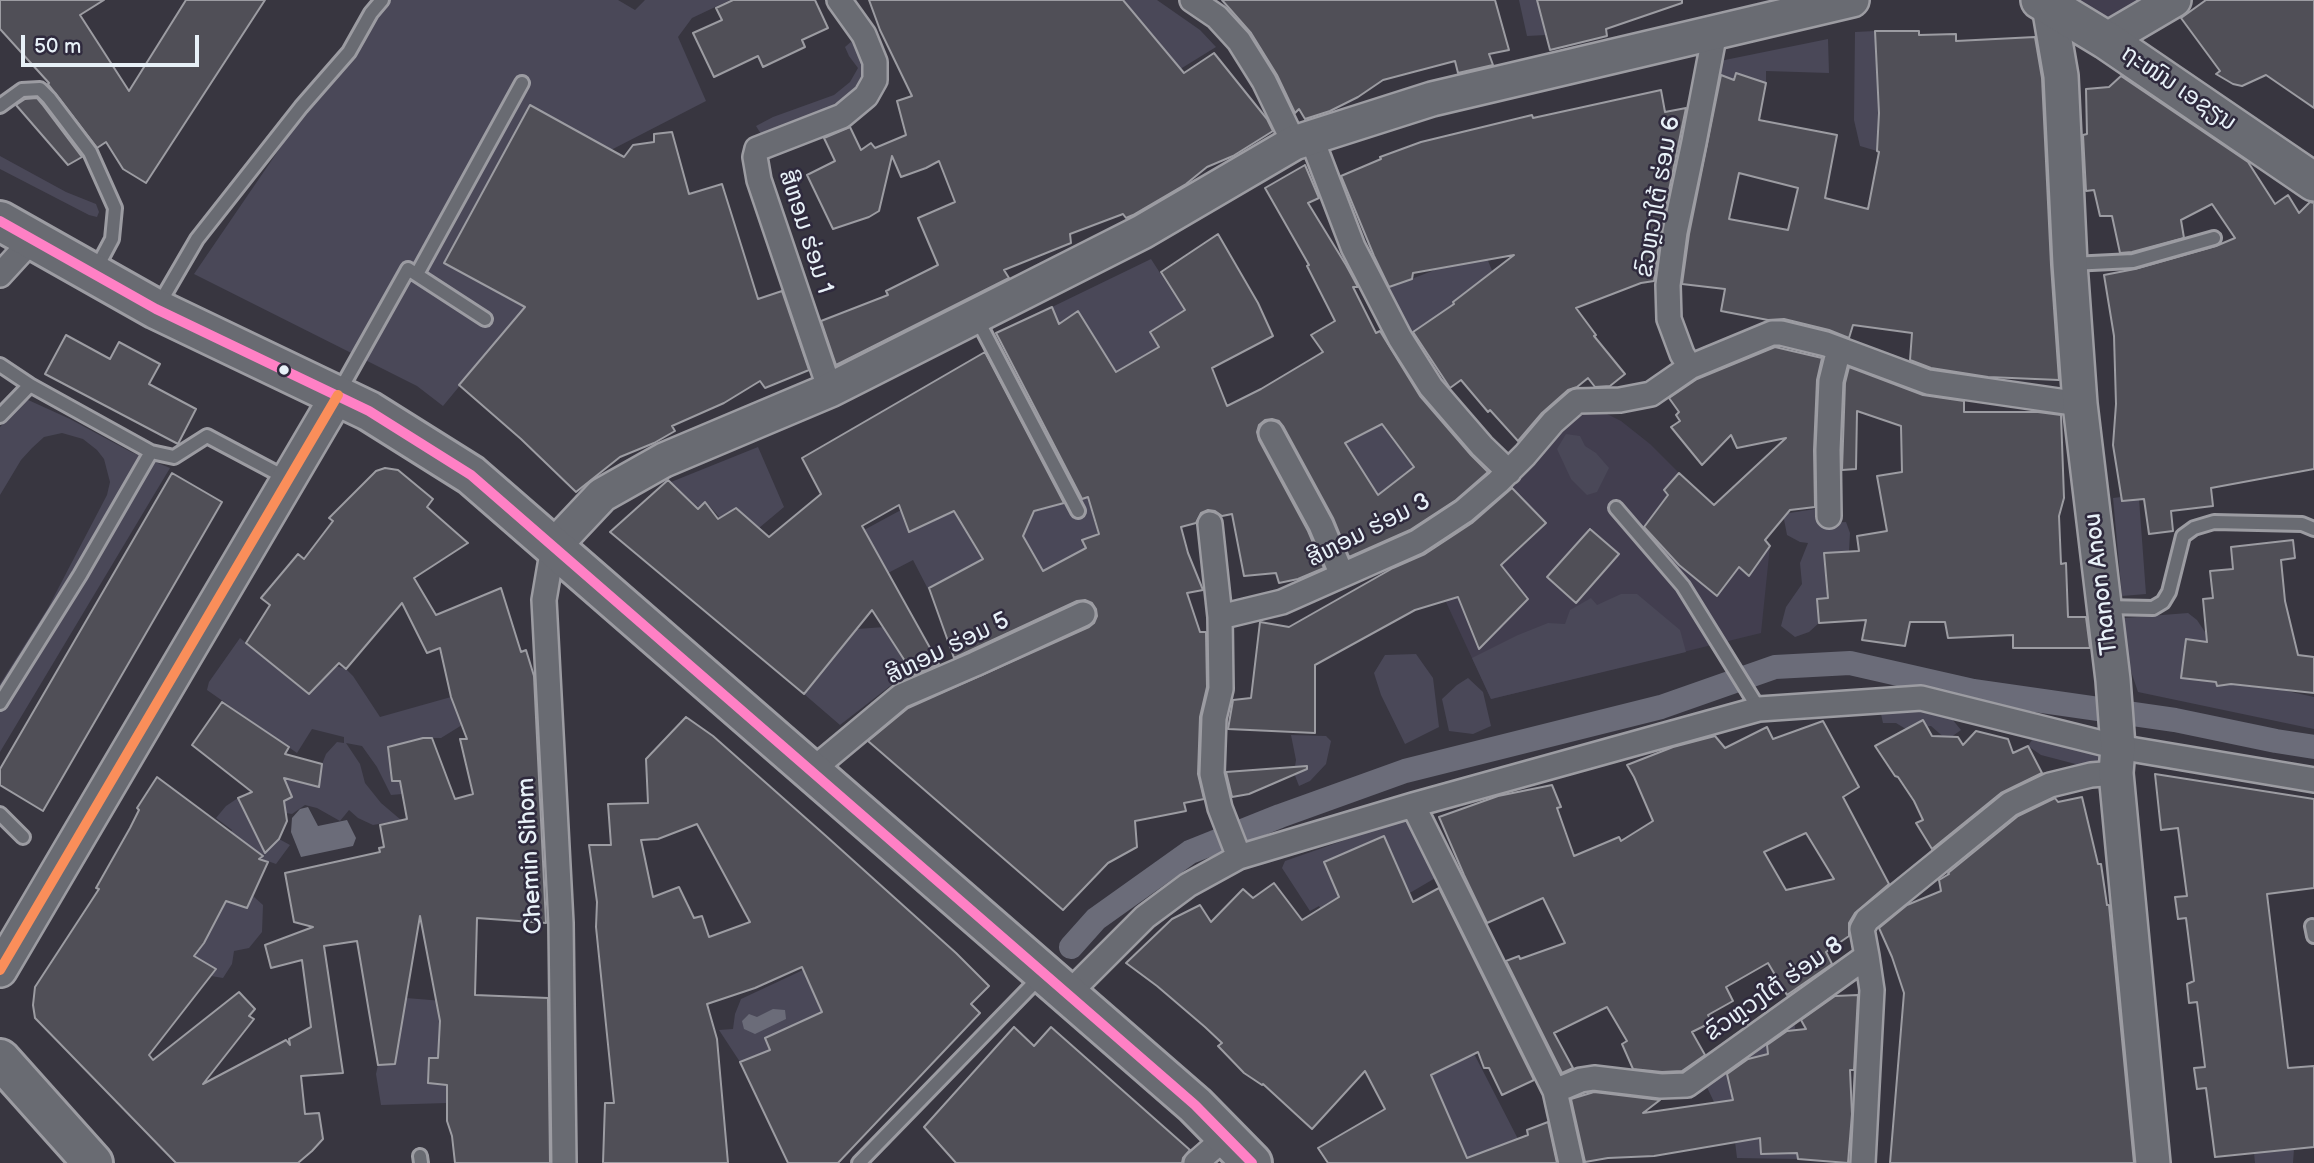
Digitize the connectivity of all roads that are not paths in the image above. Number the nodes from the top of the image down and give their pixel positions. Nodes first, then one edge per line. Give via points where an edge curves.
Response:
1 (382, 0) edge
2 (839, 0) edge
3 (1192, 0) edge
4 (1852, 0) edge
5 (2174, 0) edge
6 (2044, 3) edge
7 (1714, 32) junction
8 (2106, 40) junction
9 (522, 83) dead end
10 (0, 106) edge
11 (1303, 140) junction
12 (2314, 182) edge
13 (0, 222) edge
14 (2214, 238) dead end
15 (33, 239) junction
16 (2070, 264) junction
17 (94, 274) junction
18 (417, 274) junction
19 (0, 275) edge
20 (156, 309) junction
21 (976, 317) junction
22 (485, 318) dead end
23 (1839, 349) junction
24 (0, 365) edge
25 (1690, 367) junction
26 (30, 385) junction
27 (830, 390) junction
28 (338, 395) junction
29 (2080, 404) junction
30 (0, 416) edge
31 (1271, 433) dead end
32 (151, 452) junction
33 (1508, 472) junction
34 (288, 479) junction
35 (1616, 508) dead end
36 (1078, 511) dead end
37 (1829, 516) dead end
38 (1210, 524) dead end
39 (2314, 529) edge
40 (554, 547) junction
41 (1342, 575) junction
42 (2104, 607) junction
43 (1083, 614) dead end
44 (1220, 617) junction
45 (1754, 701) junction
46 (0, 703) edge
47 (2117, 760) junction
48 (811, 771) junction
49 (2314, 780) edge
50 (1413, 805) junction
51 (0, 814) edge
52 (23, 837) dead end
53 (1238, 851) junction
54 (1867, 956) junction
55 (0, 970) edge
56 (1056, 984) junction
57 (0, 1059) edge
58 (1555, 1091) junction
59 (1240, 1149) edge
60 (93, 1163) edge
61 (564, 1163) edge
62 (859, 1163) edge
63 (1196, 1163) edge
64 (1571, 1163) edge
65 (1863, 1163) edge
66 (2152, 1163) edge

1 - 20 lane via 349,52 197,239
2 - 27 street, ສີຫອມ ຮ່ອມ 1 via 864,35 875,62 875,80 866,96 842,116 757,149 755,158
3 - 11 street via 1217,17 1239,41
4 - 7 street
5 - 8 street
6 - 8 main road, ຖະໜົນ ເອຊຽນ
6 - 16 street, Thanon Anou via 2061,76
7 - 11 street via 1432,99
7 - 25 street, ຂົວຫຼວງໃຕ້ ຮ່ອມ 6 via 1668,285 1669,319
8 - 12 main road, ຖະໜົນ ເອຊຽນ
9 - 18 lane
10 - 17 lane via 22,90 40,89 90,152 115,208 112,239
11 - 21 street via 1142,232
11 - 33 street via 1400,338 1431,387
13 - 15 highway
14 - 16 lane via 2133,261
15 - 17 highway
15 - 19 street
16 - 29 street, Thanon Anou
17 - 20 highway
18 - 22 lane
18 - 28 lane via 408,269
20 - 28 highway
21 - 27 street
21 - 36 lane
23 - 25 street, ສີຫອມ ຮ່ອມ 3 via 1772,333
23 - 29 street, ສີຫອມ ຮ່ອມ 3 via 1928,382
23 - 37 street via 1831,381
24 - 26 lane
25 - 33 street, ສີຫອມ ຮ່ອມ 3 via 1651,394 1577,401
26 - 30 lane
26 - 32 lane
27 - 40 street via 664,460 602,495
28 - 34 street
28 - 40 highway via 471,475
29 - 42 street, Thanon Anou
31 - 41 street via 1321,525
32 - 34 lane via 174,457 207,436
32 - 46 lane
33 - 41 street, ສີຫອມ ຮ່ອມ 3 via 1464,511 1417,542
34 - 55 street
35 - 45 lane via 1683,586
38 - 44 street
39 - 42 lane via 2302,524 2214,522 2194,528 2183,536 2163,602 2153,608
40 - 48 highway
40 - 61 street, Chemin Sihom via 544,600 561,923
41 - 44 street, ສີຫອມ ຮ່ອມ 3 via 1282,602
42 - 47 street, Thanon Anou
43 - 48 street, ສີຫອມ ຮ່ອມ 5 via 901,696
44 - 53 street via 1221,690 1214,718 1212,774
45 - 47 street via 1921,698
45 - 50 street
47 - 49 street
47 - 54 street, ຂົວຫຼວງໃຕ້ ຮ່ອມ 8 via 2091,775 2050,785 2010,804 1867,920 1862,929
47 - 66 street, Thanon Anou
48 - 56 highway
50 - 53 street
50 - 58 street
51 - 52 lane
53 - 56 street
54 - 58 street, ຂົວຫຼວງໃຕ້ ຮ່ອມ 8 via 1687,1084 1661,1086 1594,1078
54 - 65 street via 1872,989
56 - 59 highway
56 - 62 lane
57 - 60 highway
58 - 64 street
59 - 63 street

